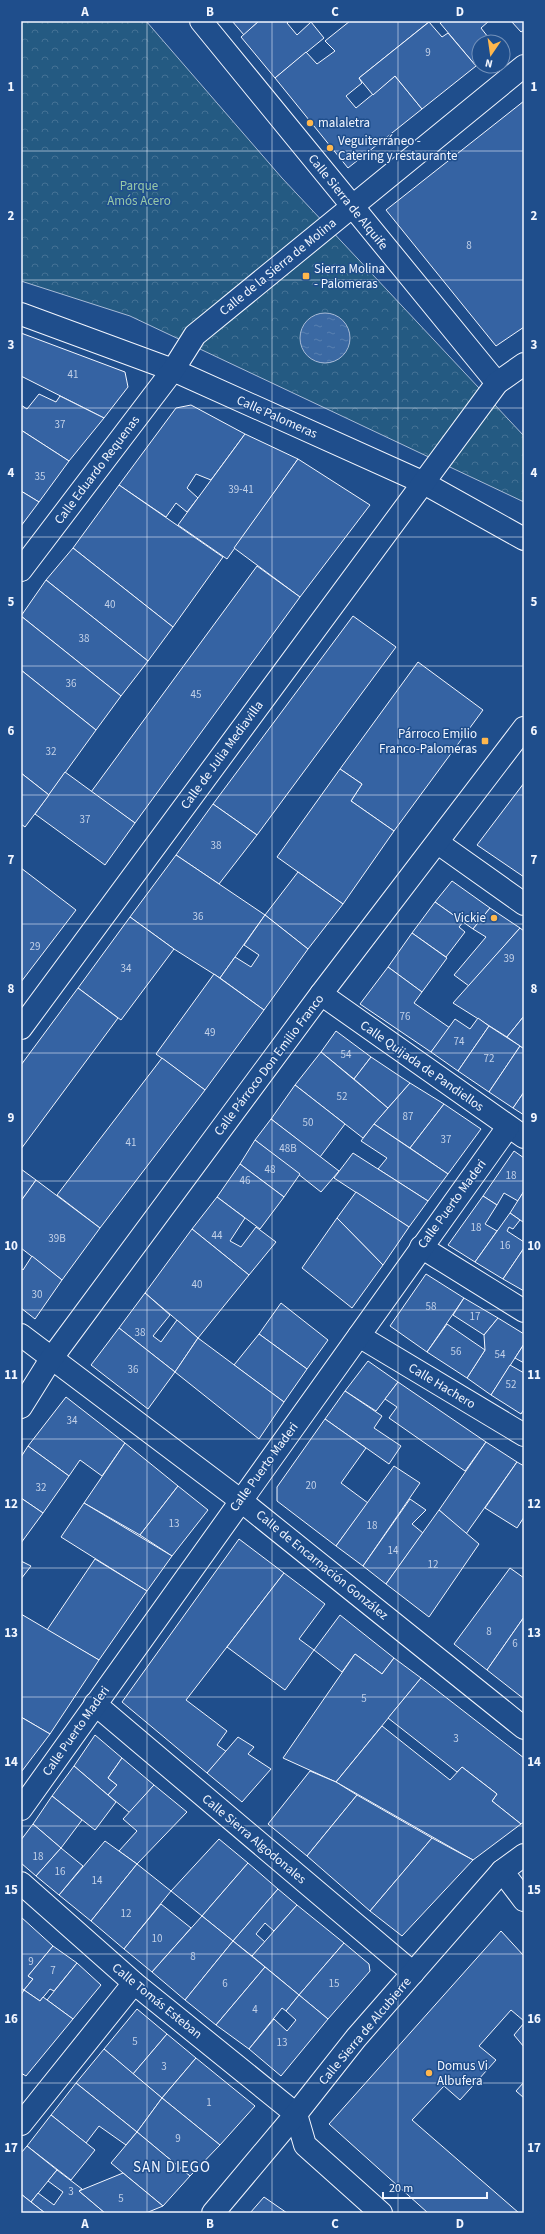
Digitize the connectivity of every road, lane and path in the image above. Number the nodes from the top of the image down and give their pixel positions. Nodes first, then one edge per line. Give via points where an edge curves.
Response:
1 (201, 21) edge
2 (524, 66) edge
3 (352, 207) junction
4 (21, 314) edge
5 (524, 364) edge
6 (173, 370) junction
7 (497, 383) junction
8 (422, 482) junction
9 (524, 539) edge
10 (21, 570) edge
11 (524, 728) edge
12 (438, 843) junction
13 (524, 904) edge
14 (321, 994) junction
15 (21, 1028) edge
16 (516, 1132) edge
17 (421, 1247) junction
18 (524, 1311) edge
19 (21, 1335) edge
20 (359, 1336) junction
21 (51, 1359) junction
22 (21, 1407) edge
23 (524, 1435) edge
24 (240, 1500) junction
25 (95, 1704) junction
26 (524, 1728) edge
27 (21, 1809) edge
28 (524, 1855) edge
29 (502, 1871) junction
30 (21, 1884) edge
31 (524, 1900) edge
32 (413, 1974) junction
33 (134, 1983) junction
34 (296, 2114) junction
35 (21, 2124) edge
36 (212, 2213) edge
37 (381, 2213) edge

1 - 3 street, Calle Sierra de Alquife
2 - 3 street, Calle de la Sierra de Molina
3 - 6 street, Calle de la Sierra de Molina via 195,335
3 - 7 street, Calle Sierra de Alquife
4 - 6 street, Calle Palomeras
5 - 7 street, Calle de Julia Mediavilla
6 - 8 street, Calle Palomeras
6 - 10 street, Calle Eduardo Requenas
7 - 8 street, Calle de Julia Mediavilla
8 - 9 street, Calle Palomeras
8 - 15 street, Calle de Julia Mediavilla
11 - 12 street, Calle Párroco Don Emilio Franco
12 - 13 street
12 - 14 street, Calle Párroco Don Emilio Franco
14 - 16 street, Calle Quijada de Pandiellos
14 - 21 street, Calle Párroco Don Emilio Franco
16 - 17 street, Calle Puerto Maderi
17 - 18 street
17 - 20 street, Calle Puerto Maderi
19 - 21 street, Calle de Encarnación González
20 - 23 street, Calle Hachero
20 - 24 street, Calle Puerto Maderi
21 - 22 street, Calle Párroco Don Emilio Franco
21 - 24 street, Calle de Encarnación González
24 - 25 street, Calle Puerto Maderi
24 - 26 street, Calle de Encarnación González
25 - 27 street, Calle Puerto Maderi
25 - 32 street, Calle Sierra Algodonales
28 - 29 street, Calle Sierra de Alcubierre
29 - 31 street
29 - 32 street, Calle Sierra de Alcubierre
30 - 33 street, Calle Tomás Esteban
32 - 34 street, Calle Sierra de Alcubierre via 356,2038
33 - 34 street, Calle Tomás Esteban
33 - 35 street
34 - 36 street, Calle Sierra de Alcubierre
34 - 37 street via 305,2146

